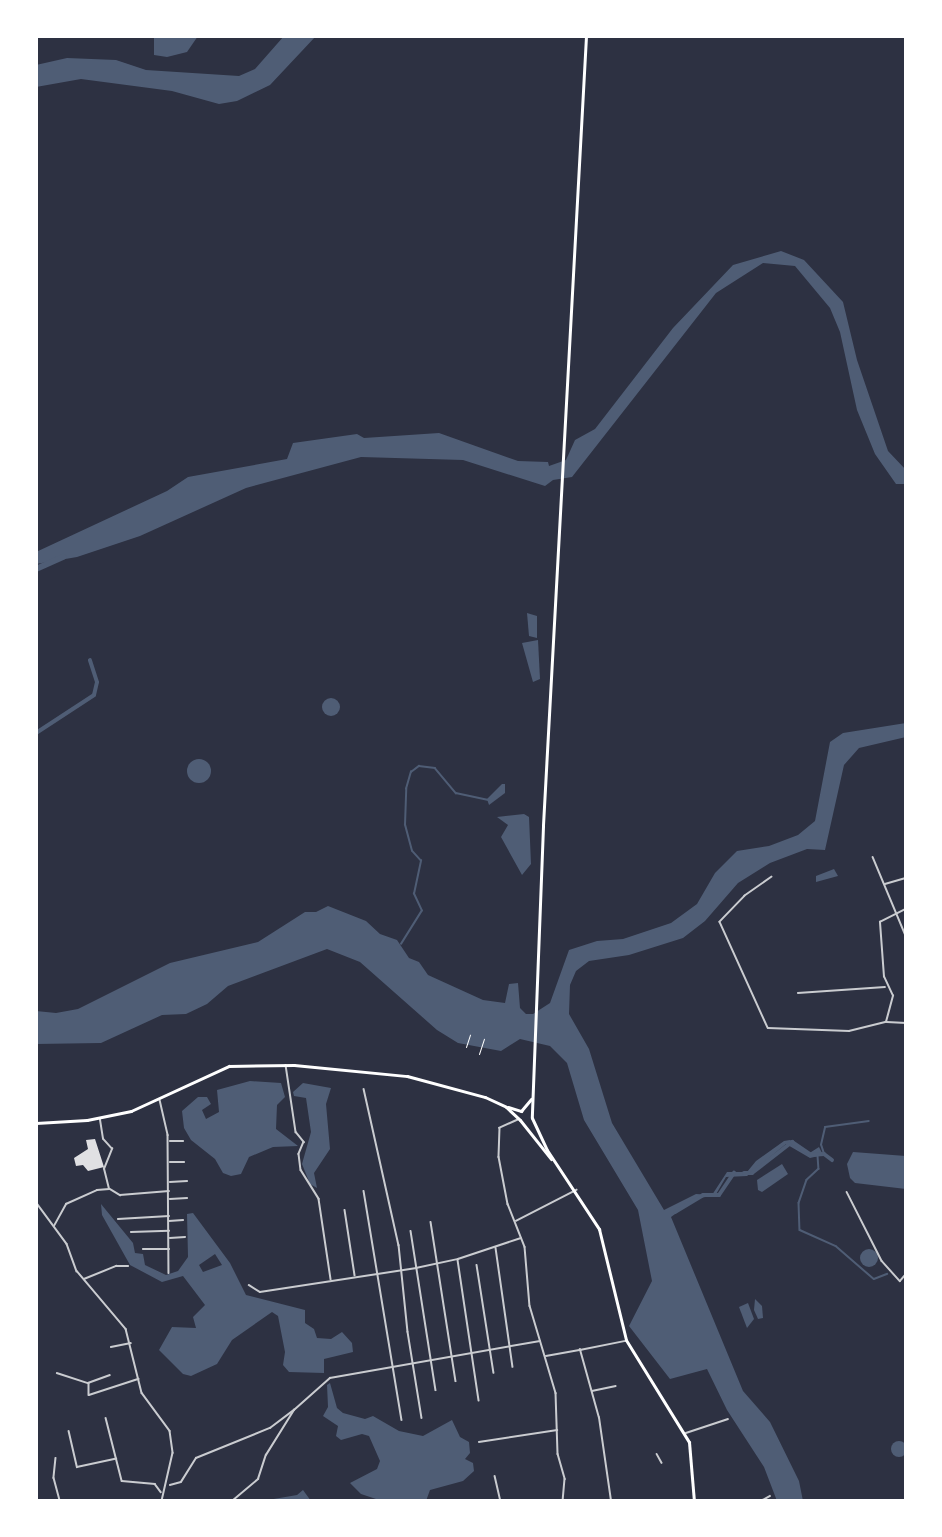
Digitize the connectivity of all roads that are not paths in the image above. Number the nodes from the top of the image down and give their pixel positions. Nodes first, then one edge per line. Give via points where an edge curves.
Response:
1 (586, 36) edge
2 (873, 857) dead end
3 (772, 877) dead end
4 (906, 878) edge
5 (884, 884) junction
6 (906, 909) edge
7 (898, 912) junction
8 (906, 936) edge
9 (886, 986) junction
10 (798, 993) dead end
11 (886, 1022) junction
12 (906, 1023) edge
13 (286, 1065) junction
14 (364, 1089) dead end
15 (533, 1095) junction
16 (160, 1100) junction
17 (506, 1107) junction
18 (100, 1118) junction
19 (520, 1120) junction
20 (36, 1123) edge
21 (183, 1141) dead end
22 (169, 1142) junction
23 (169, 1162) junction
24 (184, 1162) dead end
25 (555, 1163) junction
26 (187, 1181) dead end
27 (170, 1182) junction
28 (109, 1189) junction
29 (170, 1191) junction
30 (363, 1191) dead end
31 (576, 1191) junction
32 (847, 1192) dead end
33 (187, 1198) dead end
34 (170, 1199) junction
35 (36, 1202) edge
36 (345, 1210) dead end
37 (170, 1216) junction
38 (118, 1219) dead end
39 (183, 1220) dead end
40 (170, 1221) junction
41 (515, 1221) junction
42 (431, 1222) dead end
43 (54, 1226) junction
44 (170, 1231) junction
45 (411, 1231) dead end
46 (131, 1232) dead end
47 (185, 1237) dead end
48 (170, 1238) junction
49 (521, 1238) junction
50 (496, 1247) junction
51 (143, 1249) dead end
52 (170, 1249) junction
53 (458, 1259) junction
54 (435, 1263) junction
55 (477, 1265) dead end
56 (128, 1266) dead end
57 (416, 1268) junction
58 (402, 1269) junction
59 (169, 1273) dead end
60 (377, 1273) junction
61 (906, 1274) edge
62 (355, 1275) junction
63 (84, 1279) junction
64 (331, 1280) junction
65 (249, 1285) dead end
66 (626, 1340) junction
67 (541, 1341) junction
68 (132, 1343) junction
69 (111, 1347) dead end
70 (511, 1347) junction
71 (580, 1350) junction
72 (490, 1351) junction
73 (472, 1354) junction
74 (545, 1356) junction
75 (452, 1358) junction
76 (431, 1361) junction
77 (414, 1363) junction
78 (393, 1366) junction
79 (513, 1367) dead end
80 (57, 1373) dead end
81 (494, 1373) dead end
82 (110, 1375) dead end
83 (139, 1378) junction
84 (456, 1381) dead end
85 (89, 1383) junction
86 (615, 1386) dead end
87 (436, 1390) dead end
88 (591, 1392) junction
89 (479, 1400) dead end
90 (294, 1410) junction
91 (106, 1418) dead end
92 (422, 1418) dead end
93 (728, 1419) dead end
94 (402, 1420) dead end
95 (558, 1430) junction
96 (69, 1431) dead end
97 (685, 1433) junction
98 (479, 1442) dead end
99 (657, 1454) dead end
100 (56, 1458) dead end
101 (117, 1459) junction
102 (662, 1463) dead end
103 (495, 1476) dead end
104 (168, 1486) junction
105 (162, 1492) junction
106 (770, 1496) dead end
107 (60, 1501) edge
108 (162, 1501) edge
109 (232, 1501) edge
110 (501, 1501) edge
111 (563, 1501) edge
112 (611, 1501) edge
113 (694, 1501) edge
114 (761, 1501) edge

1 - 15 highway via 561,459
2 - 5 street
3 - 11 street via 745,896 720,922 768,1028 849,1031
4 - 5 street
5 - 7 street
6 - 7 street
7 - 8 street
7 - 9 street via 880,922
9 - 10 street
9 - 11 street via 893,996
11 - 12 street
13 - 16 highway via 229,1066
13 - 17 highway via 407,1076 463,1089
13 - 64 street via 296,1132 304,1143 299,1154 301,1170 319,1199
14 - 58 street
15 - 17 highway via 521,1111
15 - 25 highway via 532,1118
16 - 18 highway
16 - 22 street
17 - 19 highway
18 - 20 highway
18 - 28 street via 103,1139 112,1149 104,1169
19 - 25 highway
19 - 41 street via 501,1126 499,1133 505,1188
21 - 22 street
22 - 23 street
23 - 24 street
23 - 27 street
25 - 31 highway
26 - 27 street
27 - 29 street
28 - 29 street via 120,1195
28 - 43 street via 97,1190 66,1204
29 - 34 street
30 - 60 street
31 - 41 street
31 - 66 highway via 603,1239
32 - 61 street via 882,1261 900,1281
33 - 34 street
34 - 37 street
35 - 43 street
36 - 62 street
37 - 38 street
37 - 40 street
39 - 40 street
40 - 44 street
41 - 49 street
42 - 54 street
43 - 63 street
44 - 46 street
44 - 48 street
45 - 57 street
47 - 48 street
48 - 52 street
49 - 50 street
49 - 67 street via 530,1306
50 - 53 street
50 - 70 street
51 - 52 street
52 - 59 street
53 - 54 street
53 - 73 street
54 - 57 street
54 - 75 street
55 - 72 street
56 - 63 street via 116,1266
57 - 58 street
57 - 76 street
58 - 60 street
58 - 77 street
60 - 62 street
60 - 78 street
62 - 64 street
63 - 68 street via 110,1307
64 - 65 street via 260,1292
66 - 71 street
66 - 97 highway
67 - 70 street
67 - 74 street
68 - 69 street
68 - 83 street
70 - 72 street
70 - 79 street
71 - 74 street
71 - 88 street
72 - 73 street
72 - 81 street
73 - 75 street
73 - 89 street
74 - 95 street via 556,1393
75 - 76 street
75 - 84 street
76 - 77 street
76 - 87 street
77 - 78 street
77 - 92 street
78 - 90 street via 330,1378
78 - 94 street
80 - 85 street
82 - 85 street
83 - 85 street via 89,1395
83 - 104 street via 142,1393 163,1418 172,1437
86 - 88 street
88 - 112 street via 599,1418
90 - 104 street via 270,1428 196,1458 181,1482
90 - 109 street via 266,1455 258,1479
91 - 101 street
93 - 97 street
95 - 98 street
95 - 111 street via 558,1454 565,1479
96 - 101 street via 77,1467
97 - 113 highway via 692,1454
99 - 102 street
100 - 107 street via 54,1478
101 - 105 street via 122,1480 155,1484
103 - 110 street
104 - 105 street
105 - 108 street
106 - 114 street

